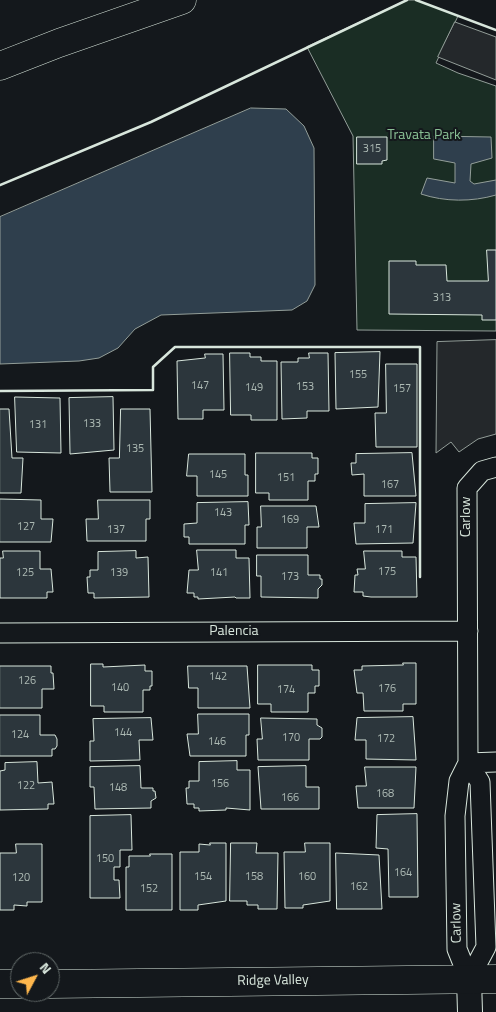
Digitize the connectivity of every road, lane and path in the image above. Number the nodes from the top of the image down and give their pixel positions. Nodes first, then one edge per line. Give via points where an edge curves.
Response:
1 (182, 0) edge
2 (0, 66) edge
3 (496, 467) edge
4 (468, 631) junction
5 (0, 633) edge
6 (496, 762) edge
7 (468, 763) junction
8 (469, 979) junction
9 (496, 979) edge
10 (60, 984) edge
11 (470, 1012) edge

1 - 2 main road
3 - 4 street, Carlow via 482,471 467,488
4 - 5 street, Palencia
4 - 7 street, Carlow
6 - 7 street
7 - 8 street, Carlow via 459,781 455,816 457,949
7 - 8 street, Carlow via 480,782 486,947
8 - 9 main road, Ridge Valley
8 - 10 main road, Ridge Valley
8 - 11 street

